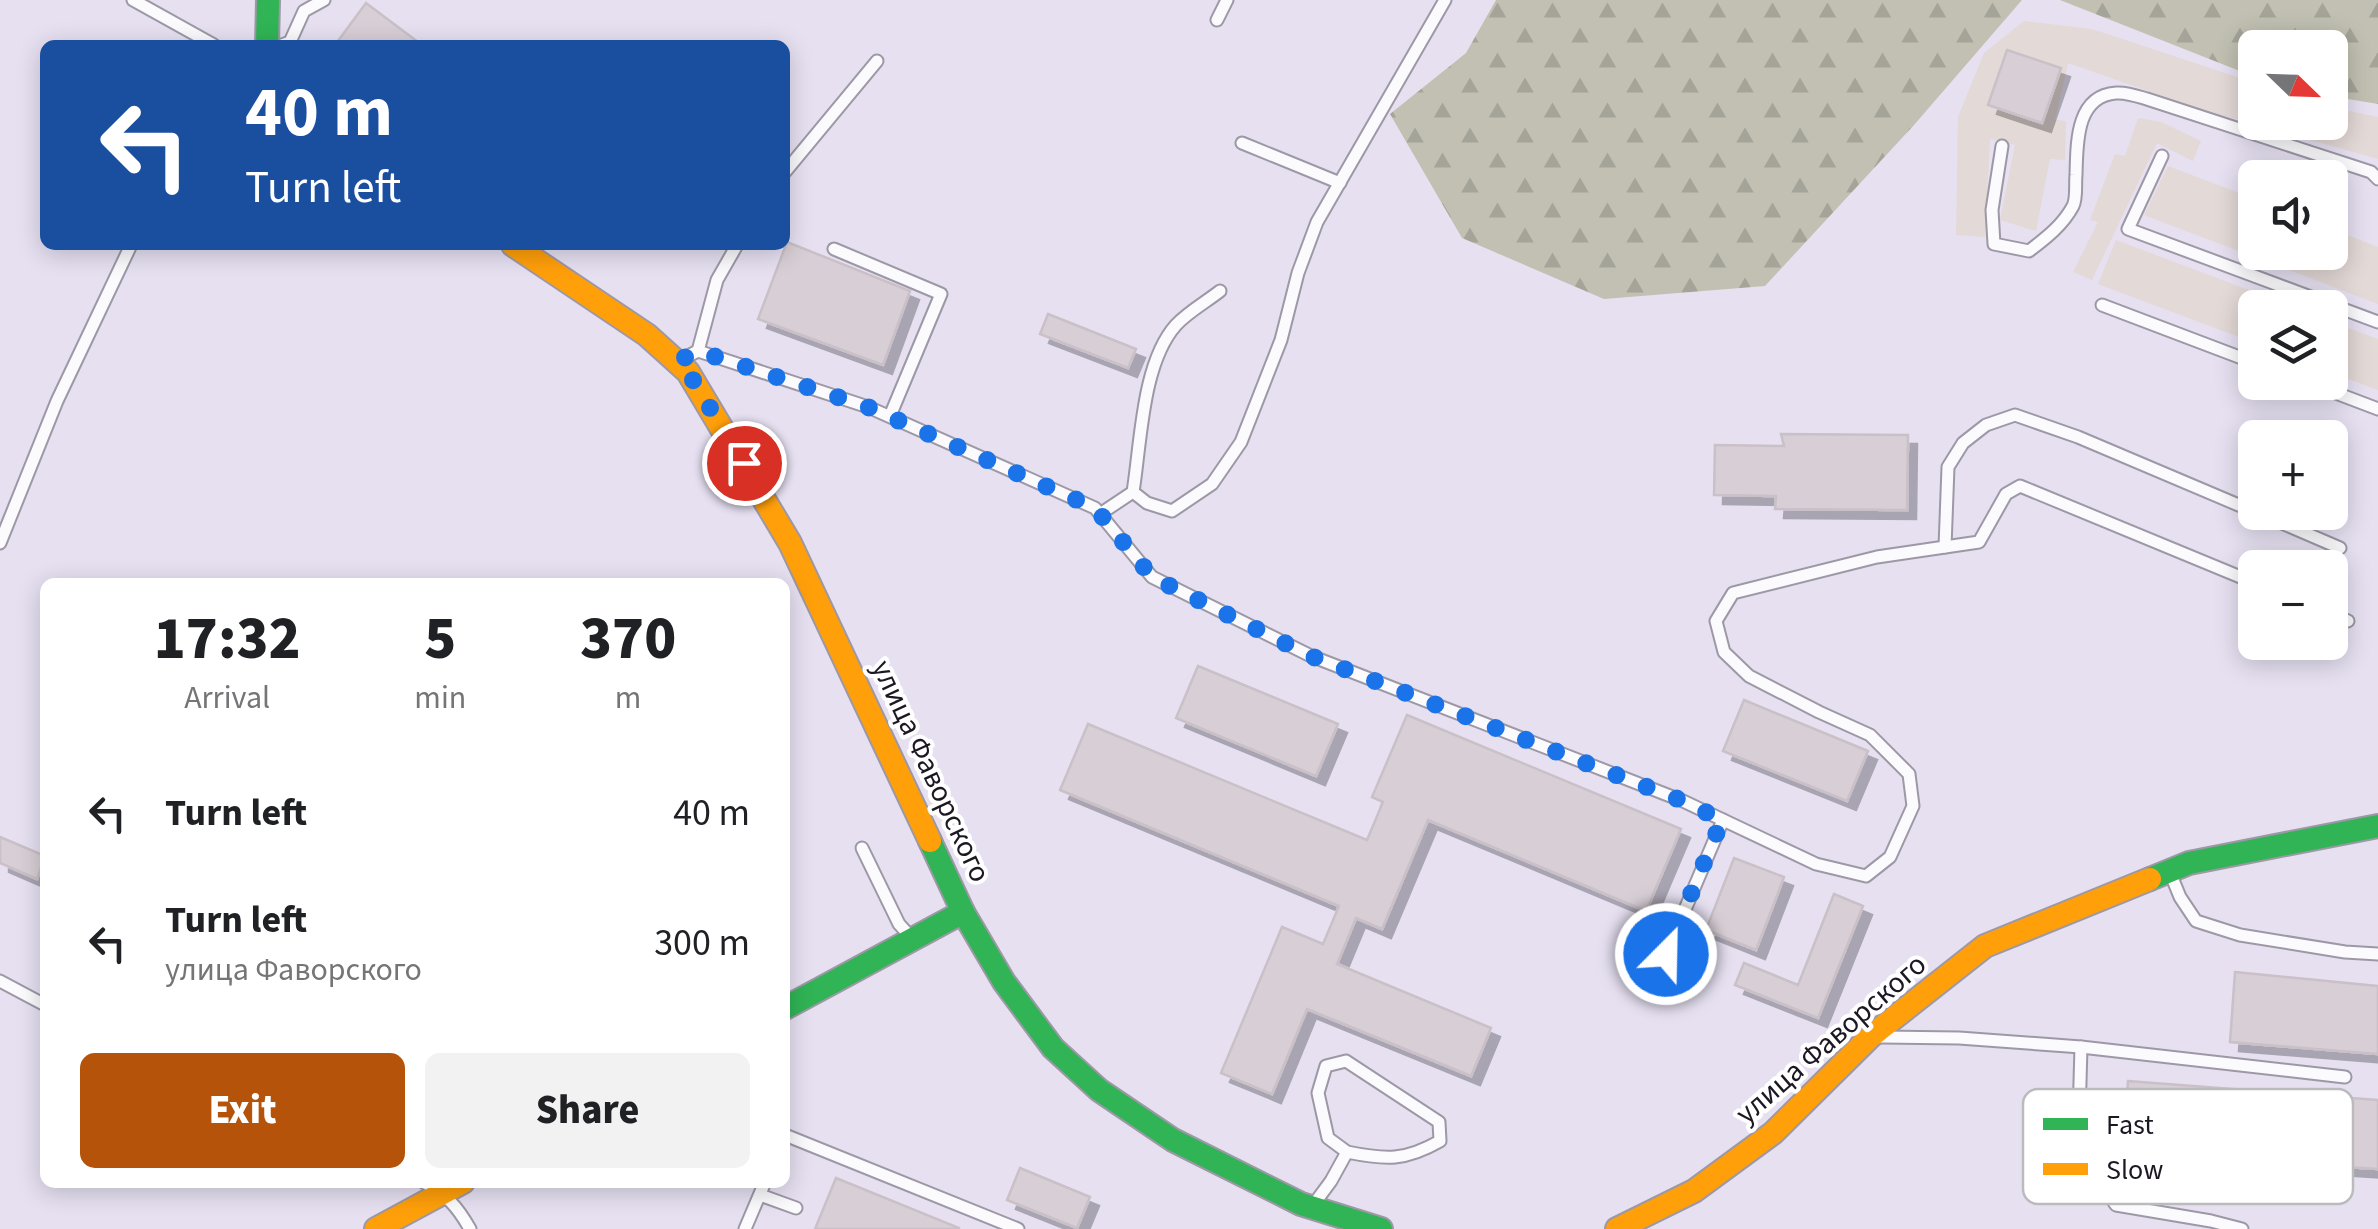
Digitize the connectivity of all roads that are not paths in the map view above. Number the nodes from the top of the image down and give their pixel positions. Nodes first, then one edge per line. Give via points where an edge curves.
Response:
1 (133, 0) edge
2 (268, 0) edge
3 (324, 0) edge
4 (1226, 0) edge
5 (1445, 0) edge
6 (1217, 20) dead end
7 (205, 40) edge
8 (282, 40) edge
9 (286, 40) edge
10 (877, 61) dead end
11 (1242, 143) dead end
12 (2002, 146) dead end
13 (2162, 156) dead end
14 (790, 166) edge
15 (2376, 175) edge
16 (1340, 183) junction
17 (834, 249) dead end
18 (128, 250) edge
19 (520, 250) edge
20 (735, 250) edge
21 (1220, 291) dead end
22 (2102, 304) dead end
23 (2378, 322) edge
24 (688, 356) junction
25 (2238, 356) edge
26 (2348, 398) edge
27 (2378, 409) edge
28 (890, 416) junction
29 (1134, 492) junction
30 (2238, 505) edge
31 (1100, 514) junction
32 (2298, 530) edge
33 (0, 543) edge
34 (1945, 548) junction
35 (2340, 548) dead end
36 (2238, 576) edge
37 (1722, 820) junction
38 (2378, 826) edge
39 (862, 848) dead end
40 (2169, 872) junction
41 (963, 912) junction
42 (913, 939) junction
43 (1666, 954) dead end
44 (2378, 954) edge
45 (0, 981) edge
46 (40, 1003) edge
47 (790, 1005) edge
48 (1871, 1036) junction
49 (2080, 1047) junction
50 (2345, 1077) dead end
51 (2079, 1089) edge
52 (790, 1137) edge
53 (1346, 1152) junction
54 (445, 1188) edge
55 (451, 1188) edge
56 (762, 1188) edge
57 (2115, 1204) edge
58 (796, 1208) dead end
59 (1311, 1208) junction
60 (2180, 1216) junction
61 (1339, 1222) edge
62 (376, 1229) edge
63 (470, 1229) edge
64 (745, 1229) edge
65 (1018, 1229) edge
66 (1380, 1229) edge
67 (1617, 1229) edge
68 (2187, 1229) edge
69 (2242, 1229) edge

1 - 7 lane
2 - 8 street
3 - 9 lane via 304,11
4 - 6 lane
5 - 16 lane
10 - 14 lane
11 - 16 lane
12 - 15 lane via 1994,244 2030,252 2074,204 2083,115 2104,95 2147,99
13 - 23 lane via 2128,229
16 - 29 lane via 1310,239 1281,340 1241,442 1212,484 1172,511
17 - 28 lane via 942,294
18 - 33 lane
19 - 24 street, улица Фаворского via 647,336
20 - 24 lane
21 - 29 lane via 1159,348
22 - 25 lane
24 - 28 lane
24 - 41 street, улица Фаворского via 688,372 790,543
26 - 27 lane
28 - 31 lane
29 - 31 lane
30 - 34 lane via 2015,415 1974,434 1948,467
31 - 37 lane via 1152,577 1311,656
32 - 35 lane
34 - 36 lane via 1979,542 2006,494 2020,486
34 - 37 lane via 1877,557 1733,593 1716,621 1724,652 1750,676 1870,735 1910,774 1914,806 1890,857 1866,876 1816,864
37 - 43 lane
38 - 40 street, улица Фаворского
39 - 42 lane
40 - 44 lane via 2196,921 2240,935
40 - 48 street, улица Фаворского via 1985,946
41 - 42 street
41 - 59 street, улица Фаворского via 1043,1035 1099,1090 1173,1140
42 - 47 street
45 - 46 lane
48 - 49 lane
48 - 67 street, улица Фаворского via 1773,1133 1694,1191
49 - 50 lane
49 - 51 lane
52 - 65 lane
53 - 53 lane via 1328,1138 1318,1093 1326,1066 1346,1061 1440,1122 1440,1141 1417,1154 1377,1158
53 - 59 lane
54 - 62 street
55 - 63 lane
56 - 58 lane
56 - 64 lane
57 - 60 lane
59 - 61 street, улица Фаворского
60 - 68 lane
60 - 69 lane
61 - 66 street, улица Фаворского

